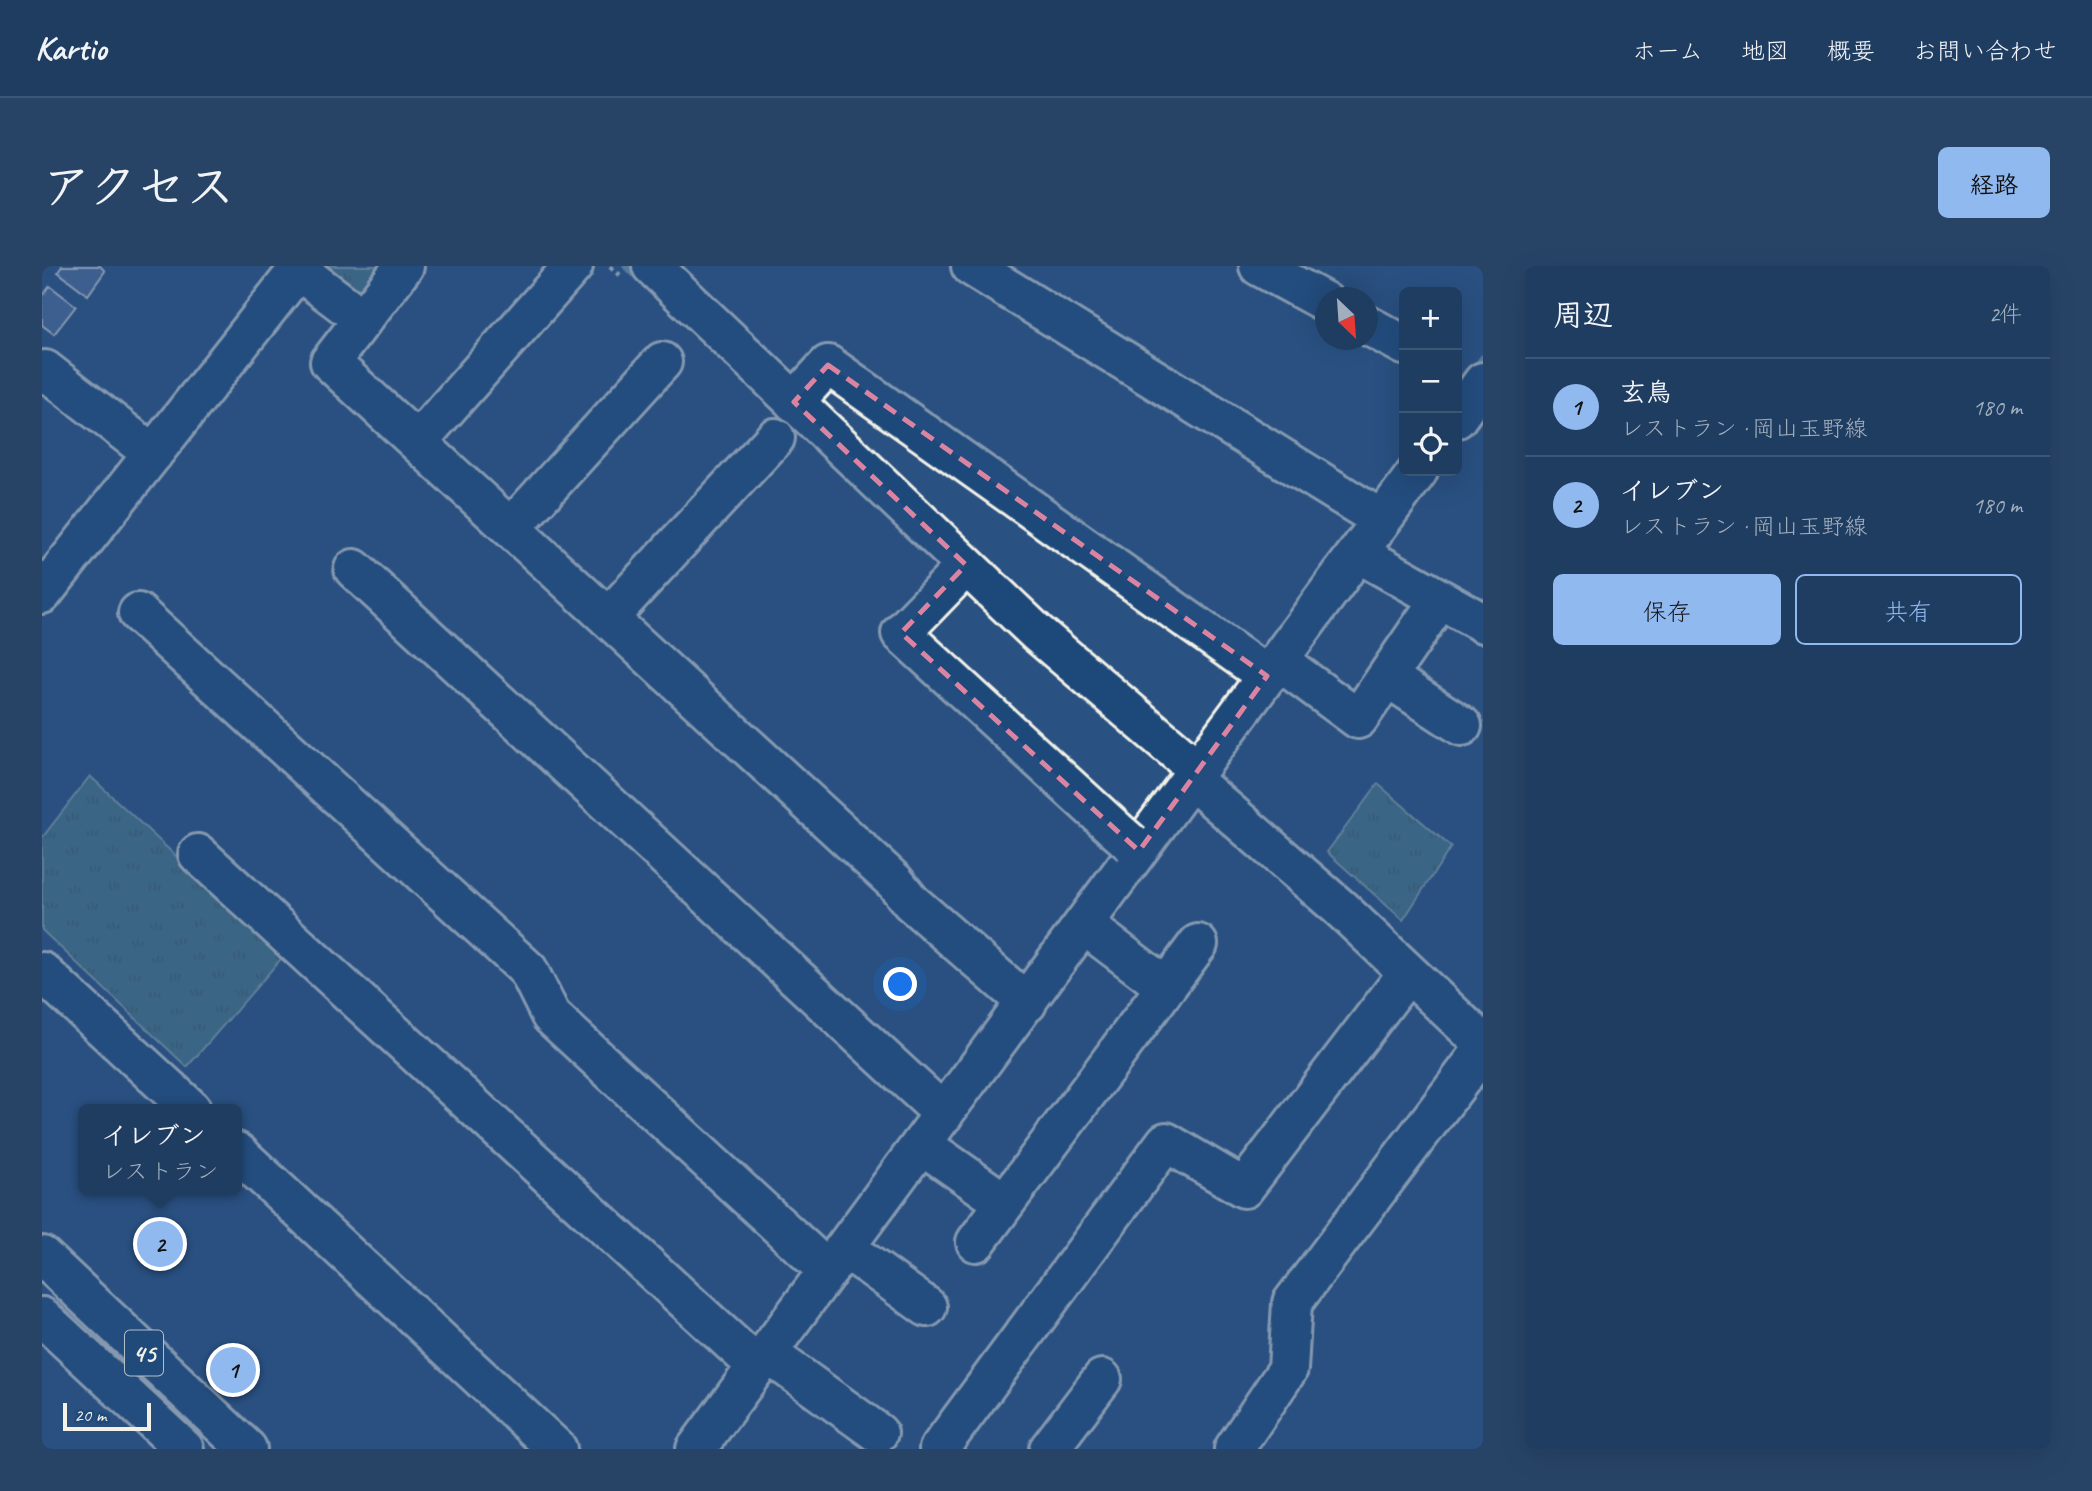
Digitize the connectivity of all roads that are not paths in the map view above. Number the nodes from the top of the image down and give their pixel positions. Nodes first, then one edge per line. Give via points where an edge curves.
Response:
1 (404, 266) edge
2 (573, 266) edge
3 (652, 266) edge
4 (971, 266) edge
5 (1259, 266) edge
6 (1315, 297) edge
7 (363, 319) junction
8 (1378, 331) edge
9 (1399, 342) edge
10 (662, 362) dead end
11 (42, 374) edge
12 (1471, 380) edge
13 (794, 402) junction
14 (1459, 413) edge
15 (775, 438) dead end
16 (417, 442) junction
17 (153, 454) junction
18 (1413, 476) edge
19 (1373, 514) junction
20 (511, 528) junction
21 (1358, 553) junction
22 (354, 569) dead end
23 (961, 571) junction
24 (42, 594) edge
25 (1440, 599) junction
26 (138, 613) dead end
27 (608, 618) junction
28 (1483, 623) edge
29 (1263, 667) junction
30 (1387, 677) junction
31 (1462, 726) dead end
32 (1191, 767) junction
33 (1129, 842) junction
34 (198, 854) dead end
35 (1084, 925) junction
36 (1198, 944) dead end
37 (42, 972) edge
38 (1407, 974) junction
39 (1166, 987) junction
40 (1018, 996) junction
41 (1478, 1025) edge
42 (186, 1104) edge
43 (935, 1107) junction
44 (921, 1144) junction
45 (242, 1157) edge
46 (1005, 1203) junction
47 (976, 1242) dead end
48 (42, 1256) edge
49 (827, 1260) junction
50 (927, 1307) dead end
51 (42, 1317) edge
52 (753, 1358) junction
53 (1102, 1379) dead end
54 (878, 1433) dead end
55 (184, 1449) edge
56 (247, 1449) edge
57 (557, 1449) edge
58 (696, 1449) edge
59 (939, 1449) edge
60 (1049, 1449) edge
61 (1234, 1449) edge

1 - 7 street
2 - 16 street
3 - 13 street
4 - 19 street
5 - 6 street
7 - 16 street via 330,362
7 - 17 street via 298,270
8 - 9 street
10 - 20 street
11 - 17 street via 45,370
12 - 14 street
13 - 23 street
13 - 29 street via 828,365
15 - 27 street
16 - 20 street
17 - 24 street
18 - 19 street
19 - 21 street
20 - 27 street
21 - 25 street
21 - 29 street
22 - 43 street
23 - 32 street
23 - 33 street via 901,633
25 - 28 street
25 - 30 street
26 - 49 street via 528,970 551,1016
27 - 40 street
29 - 30 street via 1358,719
29 - 32 street
30 - 31 street
32 - 33 street
32 - 38 street
33 - 35 street
34 - 52 street
35 - 39 street
35 - 40 street
36 - 39 street
37 - 42 street
38 - 41 street
38 - 59 street via 1244,1188 1166,1142
39 - 46 street
40 - 43 street
41 - 61 street via 1292,1303 1288,1369
43 - 44 street
44 - 46 street
44 - 49 street
45 - 57 street
46 - 47 street
48 - 56 street, 45
49 - 50 street
49 - 52 street
51 - 55 street, 45
52 - 54 street
52 - 58 street
53 - 60 street

